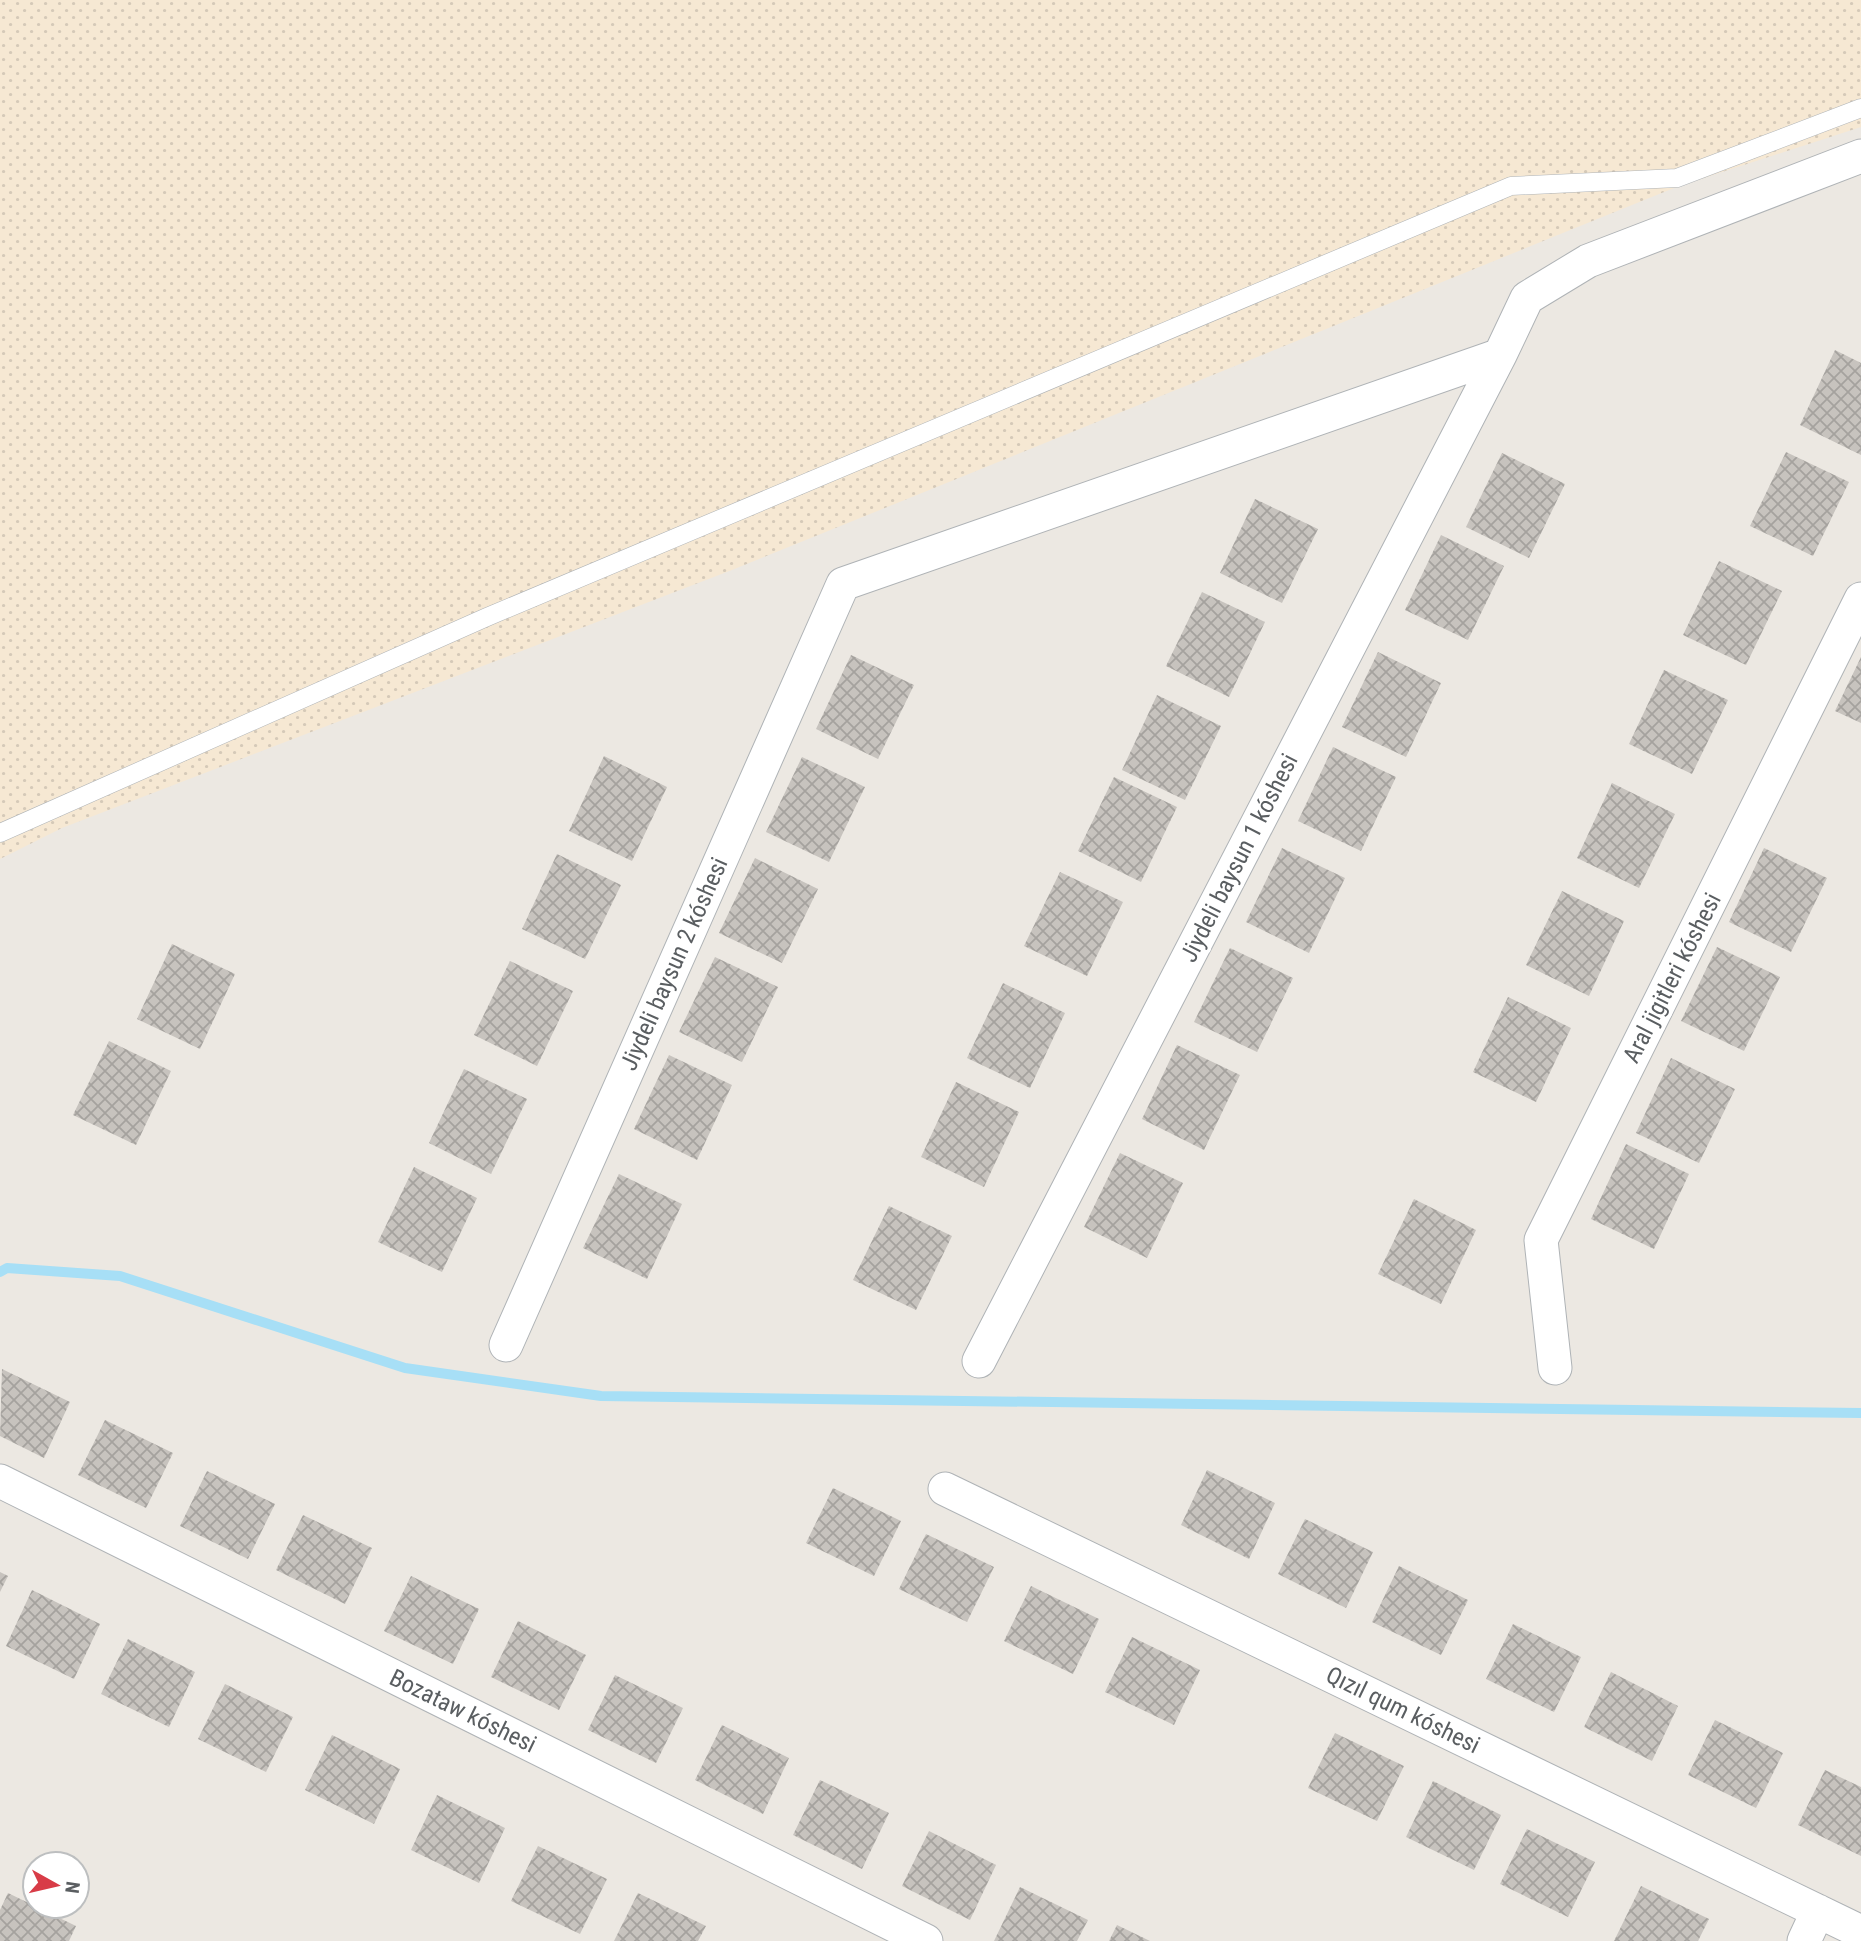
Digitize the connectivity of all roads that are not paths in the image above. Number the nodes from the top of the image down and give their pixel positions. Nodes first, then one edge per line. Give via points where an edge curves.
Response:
1 (1861, 108) edge
2 (1861, 156) edge
3 (1500, 355) junction
4 (1861, 599) edge
5 (0, 833) edge
6 (506, 1345) dead end
7 (979, 1361) dead end
8 (1555, 1368) dead end
9 (0, 1481) edge
10 (945, 1489) dead end
11 (1818, 1911) junction
12 (1861, 1932) edge
13 (926, 1941) edge
14 (1804, 1941) edge

1 - 5 lane via 1677,178 1511,186 487,617
2 - 3 street, Jiydeli baysun 1 kóshesi via 1588,261 1527,298
3 - 6 street, Jiydeli baysun 2 kóshesi via 843,584
3 - 7 street, Jiydeli baysun 1 kóshesi
4 - 8 street, Aral jigitleri kóshesi via 1541,1240
9 - 13 street, Bozataw kóshesi
10 - 11 street, Qızıl qum kóshesi
11 - 12 street, Qızıl qum kóshesi
11 - 14 street

